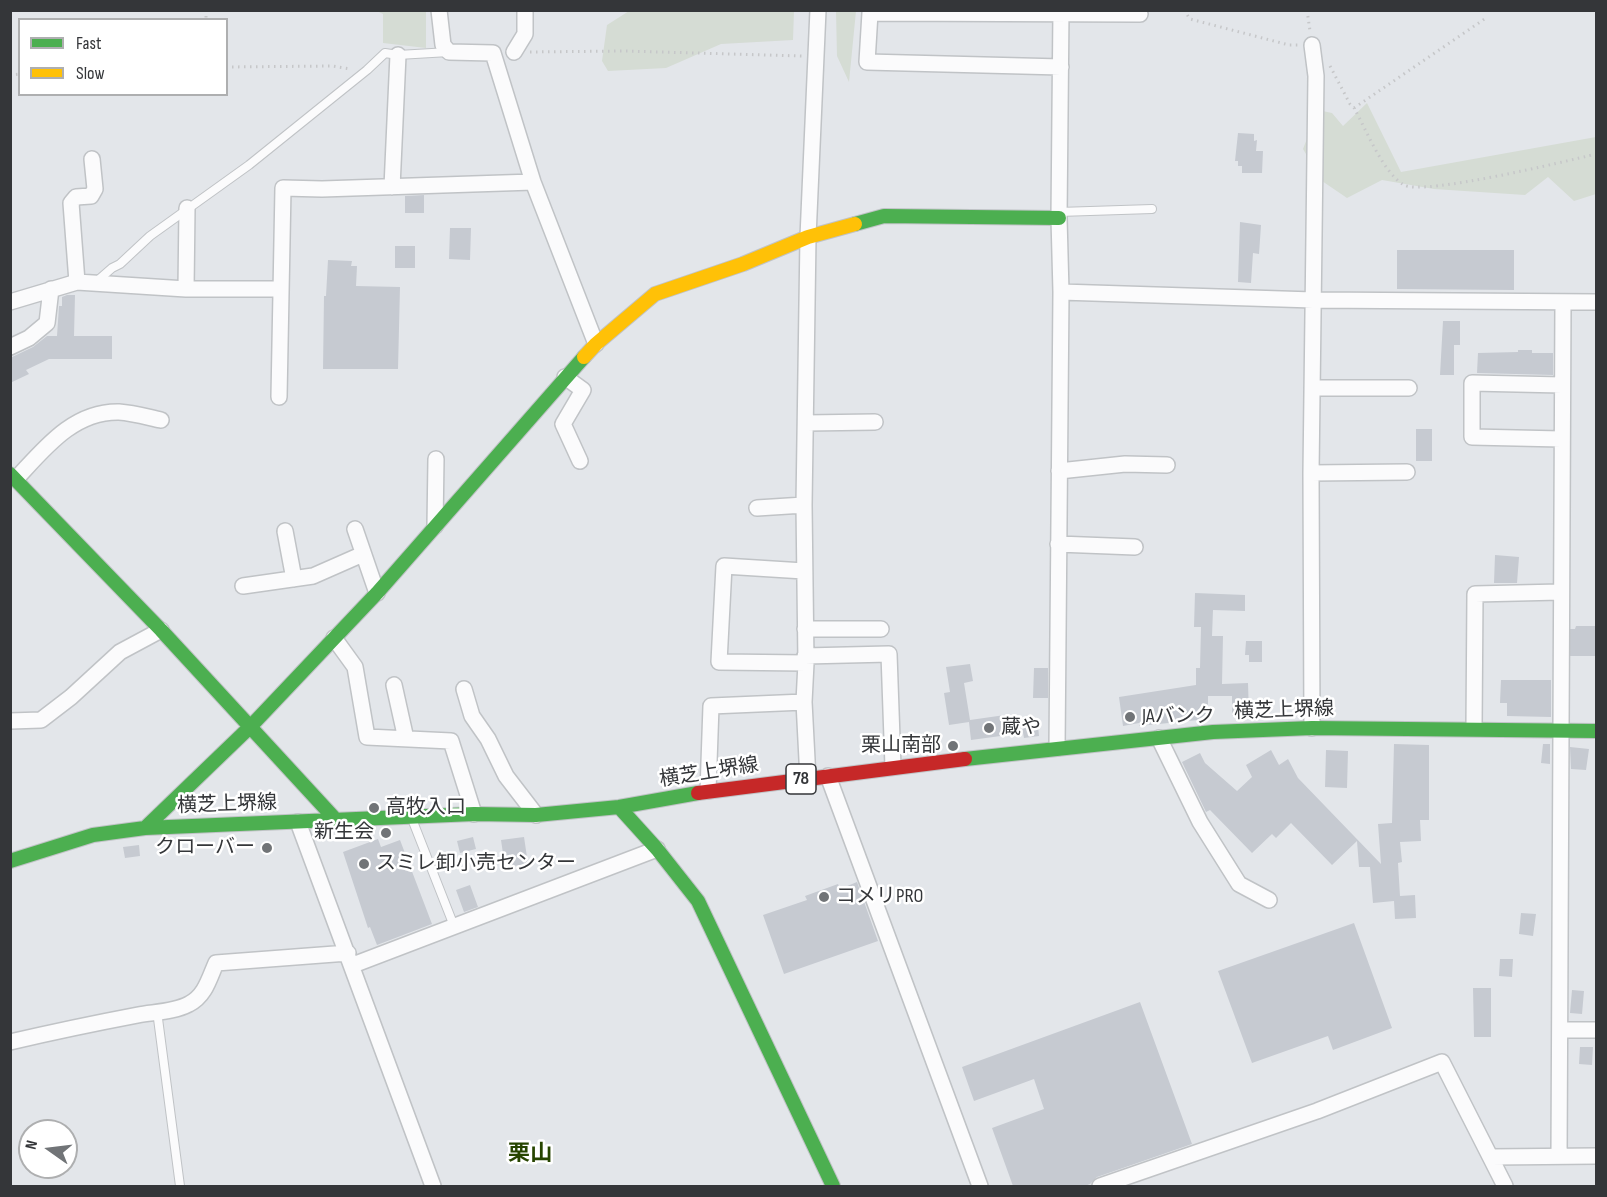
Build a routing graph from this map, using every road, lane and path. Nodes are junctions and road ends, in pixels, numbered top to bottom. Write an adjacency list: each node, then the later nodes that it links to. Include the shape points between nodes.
1 (439, 10): 10 (street, via 443,45)
2 (525, 10): 11 (street, via 525,34)
3 (818, 10): 13 (street)
4 (1184, 10): 9 (path, via 1190,20 1289,45)
5 (1307, 10): 9 (path)
6 (1061, 12): 7 (street); 16 (street); 16 (street, via 870,14 867,62)
7 (1140, 14)
8 (1486, 18): 18 (path)
9 (1312, 45): 33 (street, via 1316,76)
10 (449, 52): 12 (lane); 21 (street, via 493,52)
11 (514, 52): 13 (path)
12 (398, 55): 17 (lane, via 385,53); 22 (street)
13 (816, 57): 26 (street)
14 (1329, 64): 18 (path)
15 (228, 67): 17 (path, via 332,66)
16 (1061, 67): 25 (street)
17 (367, 70): 23 (lane, via 249,165)
18 (1354, 108): 19 (path, via 1395,178 1414,188)
19 (1596, 154)
20 (92, 159): 27 (street, via 95,189 91,196 76,197 71,202)
21 (532, 182): 22 (street); 37 (street)
22 (392, 187): 31 (street, via 283,188)
23 (188, 208): 28 (lane); 29 (street)
24 (1152, 209): 25 (lane)
25 (1059, 215): 26 (street, via 884,216); 32 (street)
26 (808, 237): 37 (street, via 655,294); 46 (street)
27 (77, 282): 28 (street); 30 (street)
28 (94, 283): 29 (street)
29 (186, 288): 31 (street)
30 (51, 289): 34 (street); 38 (street, via 47,323)
31 (280, 289): 43 (street)
32 (1061, 292): 33 (street); 51 (street)
33 (1313, 300): 35 (street); 41 (street)
34 (10, 302)
35 (1563, 302): 36 (street); 40 (street)
36 (1596, 302)
37 (596, 344): 39 (street)
38 (10, 347)
39 (565, 377): 49 (street, via 583,390 563,424); 57 (street)
40 (1562, 385): 47 (street); 47 (street, via 1472,383 1472,437)
41 (1312, 388): 42 (street); 53 (street)
42 (1409, 388)
43 (279, 397)
44 (161, 420): 54 (street, via 117,412 90,416 70,426)
45 (874, 422): 46 (street)
46 (806, 423): 55 (street)
47 (1561, 439): 66 (street)
48 (436, 459): 57 (street)
49 (580, 461)
50 (1167, 465): 51 (street, via 1125,464)
51 (1059, 471): 60 (street)
52 (1407, 472): 53 (street)
53 (1311, 473): 78 (street)
54 (13, 477): 70 (street)
55 (804, 505): 56 (street); 63 (street)
56 (757, 508)
57 (435, 526): 67 (street)
58 (355, 529): 62 (street)
59 (285, 531): 64 (street)
60 (1058, 544): 61 (street); 84 (street)
61 (1135, 547)
62 (363, 554): 64 (street, via 313,576); 67 (street)
63 (804, 571): 68 (street); 72 (street, via 724,566 719,662)
64 (294, 579): 65 (street)
65 (243, 586)
66 (1560, 592): 79 (street, via 1475,594); 80 (street)
67 (377, 593): 71 (street)
68 (805, 629): 69 (street); 72 (street)
69 (880, 629)
70 (161, 630): 76 (street, via 120,652 41,720); 77 (street)
71 (334, 638): 77 (street); 83 (street, via 354,668 367,737)
72 (806, 659): 75 (street); 85 (street, via 889,654)
73 (394, 685): 83 (street)
74 (464, 689): 91 (street, via 472,716 506,776)
75 (804, 702): 87 (street); 88 (street, via 711,706)
76 (10, 721)
77 (251, 726): 93 (street); 95 (street)
78 (1312, 728): 79 (street, 横芝上堺線 / 78); 82 (street, 横芝上堺線 / 78)
79 (1474, 728): 80 (street, 横芝上堺線 / 78)
80 (1561, 730): 81 (street, 横芝上堺線 / 78); 102 (street)
81 (1596, 731)
82 (1159, 738): 84 (street, 横芝上堺線 / 78); 98 (street, via 1200,822 1239,884)
83 (406, 739): 90 (street, via 451,741)
84 (1057, 748): 85 (street, 横芝上堺線 / 78)
85 (892, 767): 86 (street, 横芝上堺線 / 78)
86 (828, 776): 87 (street, 横芝上堺線 / 78); 111 (street)
87 (808, 779): 88 (street, 横芝上堺線 / 78)
88 (708, 791): 89 (street, 横芝上堺線 / 78)
89 (619, 807): 91 (street, 横芝上堺線 / 78); 96 (street)
90 (474, 814): 91 (street, 横芝上堺線 / 78); 92 (street, 横芝上堺線 / 78)
91 (536, 814)
92 (411, 817): 93 (street, 横芝上堺線 / 78); 99 (lane)
93 (336, 820): 94 (street, 横芝上堺線 / 78)
94 (298, 822): 95 (street, 横芝上堺線 / 78); 100 (street)
95 (145, 828): 97 (street, 横芝上堺線 / 78, via 93,835)
96 (657, 849): 99 (street); 110 (street, via 698,901)
97 (10, 861)
98 (1269, 900)
99 (454, 926): 100 (street)
100 (350, 959): 101 (street, via 216,963 203,994 176,1009); 109 (street)
101 (157, 1011): 104 (street); 108 (lane)
102 (1560, 1030): 103 (street); 105 (street)
103 (1596, 1030)
104 (10, 1042)
105 (1559, 1156): 106 (street); 107 (street)
106 (1596, 1156)
107 (1491, 1157): 112 (street, via 1442,1062 1317,1112); 113 (street)
108 (180, 1186)
109 (433, 1186)
110 (833, 1186)
111 (980, 1186)
112 (1100, 1186)
113 (1505, 1186)

